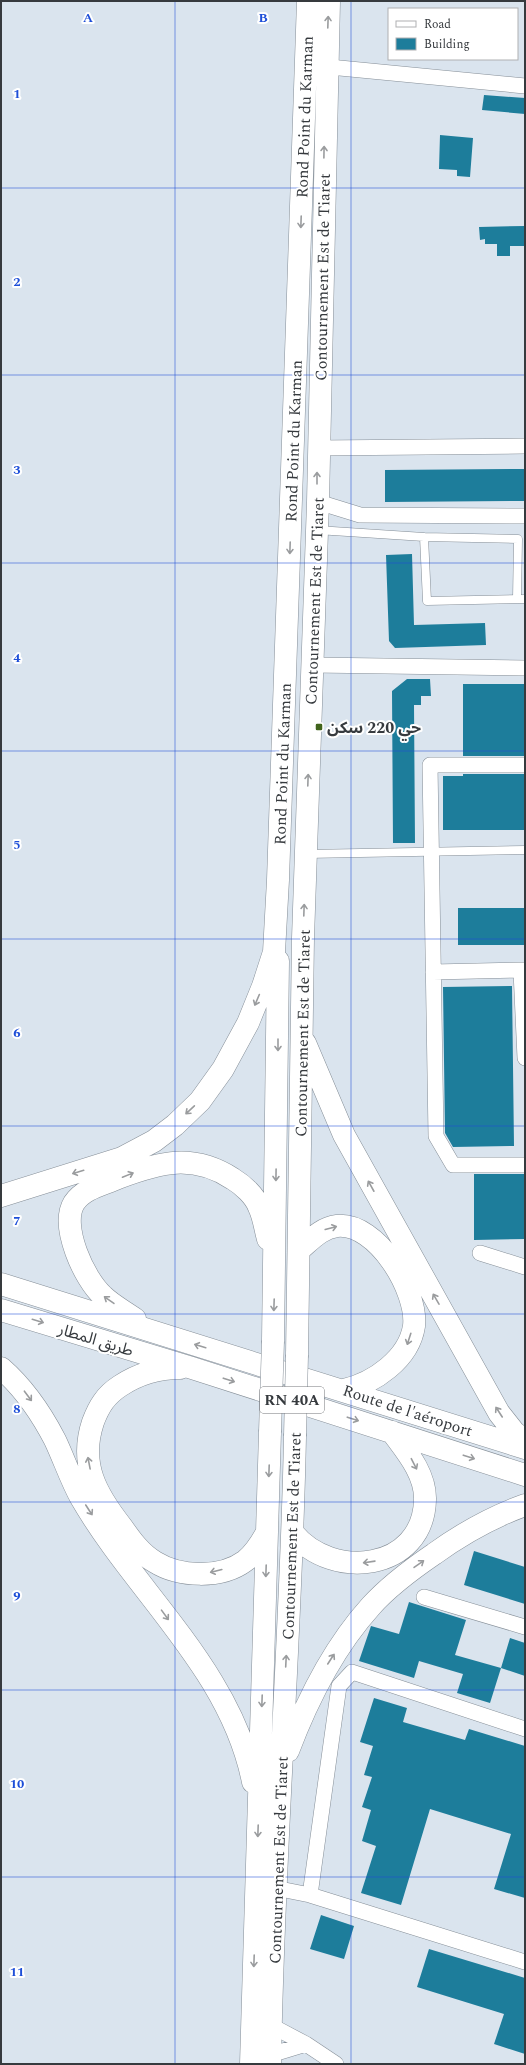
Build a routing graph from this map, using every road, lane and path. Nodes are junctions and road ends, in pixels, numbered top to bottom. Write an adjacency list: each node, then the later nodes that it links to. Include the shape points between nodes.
1 (308, 1): 3 (highway, Rond Point du Karman)
2 (329, 1): 3 (highway, Contournement Est de Tiaret, one-way to 2)
3 (316, 66): 4 (street); 6 (highway, Contournement Est de Tiaret, one-way to 3); 18 (highway, Rond Point du Karman, one-way to 18)
4 (525, 86)
5 (525, 446): 6 (street)
6 (318, 448): 7 (highway, Contournement Est de Tiaret, one-way to 6)
7 (318, 502): 8 (street, via 360,515); 9 (highway, Contournement Est de Tiaret)
8 (525, 516)
9 (316, 530): 10 (lane); 12 (highway, Contournement Est de Tiaret)
10 (424, 537): 11 (lane, via 518,539); 11 (lane, via 427,601)
11 (521, 599)
12 (313, 665): 13 (street); 17 (highway, Contournement Est de Tiaret, one-way to 12)
13 (525, 668)
14 (525, 765): 16 (street, via 430,765)
15 (525, 850): 16 (lane)
16 (431, 851): 17 (lane); 20 (street)
17 (306, 854): 21 (highway, Contournement Est de Tiaret, one-way to 17)
18 (278, 880): 24 (highway, one-way to 24, via 274,952 263,986 248,1023 223,1069 200,1101 154,1141 122,1158); 28 (highway, Contournement Est de Tiaret, one-way to 28)
19 (523, 970): 20 (street); 22 (street)
20 (433, 972): 23 (street, via 436,1136 453,1165)
21 (301, 1033): 25 (highway, Contournement Est de Tiaret); 37 (highway, one-way to 21, via 499,1413 372,1188 344,1135)
22 (525, 1058)
23 (525, 1165)
24 (1, 1196)
25 (299, 1250): 34 (highway, one-way to 34, via 323,1230 338,1226 354,1228 376,1241 386,1252 400,1275 412,1305 414,1325 407,1347 392,1364 370,1382); 43 (highway, Contournement Est de Tiaret, bridge)
26 (480, 1253): 27 (street)
27 (525, 1268)
28 (275, 1272): 31 (highway, one-way to 28, via 102,1296 85,1273 68,1221 74,1203 87,1190 141,1169 171,1163 193,1162 220,1170 244,1186 259,1206); 42 (highway, Contournement Est de Tiaret, one-way to 42, bridge)
29 (1, 1284): 31 (highway, طريق المطار / RN 40A)
30 (1, 1310): 33 (highway, طريق المطار / RN 40A, one-way to 33)
31 (152, 1331): 34 (highway, Route de l'aéroport / RN 40A, one-way to 31)
32 (1, 1368): 48 (highway, one-way to 48, via 25,1392 42,1416 81,1498 196,1657 226,1706 242,1743)
33 (192, 1368): 36 (highway, Route de l'aéroport / RN 40A, one-way to 36); 42 (highway, one-way to 33, via 255,1552 244,1562 205,1574 178,1572 154,1562 135,1545 106,1506 94,1482 87,1461 88,1438 97,1412 108,1395 128,1381 151,1371)
34 (344, 1390): 35 (highway, Route de l'aéroport / RN 40A)
35 (447, 1423): 38 (highway); 39 (highway, Route de l'aéroport / RN 40A)
36 (392, 1432): 38 (highway, Route de l'aéroport / RN 40A); 43 (highway, one-way to 43, via 413,1461 426,1499 421,1522 410,1541 398,1552 379,1561 357,1564 336,1560 308,1549)
37 (525, 1441)
38 (440, 1448): 40 (highway, Route de l'aéroport / RN 40A, one-way to 40)
39 (525, 1448)
40 (525, 1475)
41 (525, 1504): 47 (highway, one-way to 41, via 309,1700 327,1666 348,1634 372,1605 410,1571 460,1536 488,1519)
42 (267, 1532): 48 (highway, Contournement Est de Tiaret, one-way to 48)
43 (293, 1533): 47 (highway, Contournement Est de Tiaret, one-way to 43)
44 (424, 1597): 45 (street)
45 (525, 1627)
46 (525, 1729): 50 (street, via 352,1672 339,1686)
47 (281, 1771): 49 (highway, Contournement Est de Tiaret)
48 (259, 1810): 55 (highway, Contournement Est de Tiaret, one-way to 55)
49 (275, 1888): 50 (street); 52 (highway, Contournement Est de Tiaret)
50 (310, 1895): 51 (street)
51 (525, 1962)
52 (272, 2026): 53 (street); 54 (highway, Contournement Est de Tiaret)
53 (306, 2044): 54 (street); 56 (street)
54 (270, 2060)
55 (251, 2064)
56 (336, 2064)

